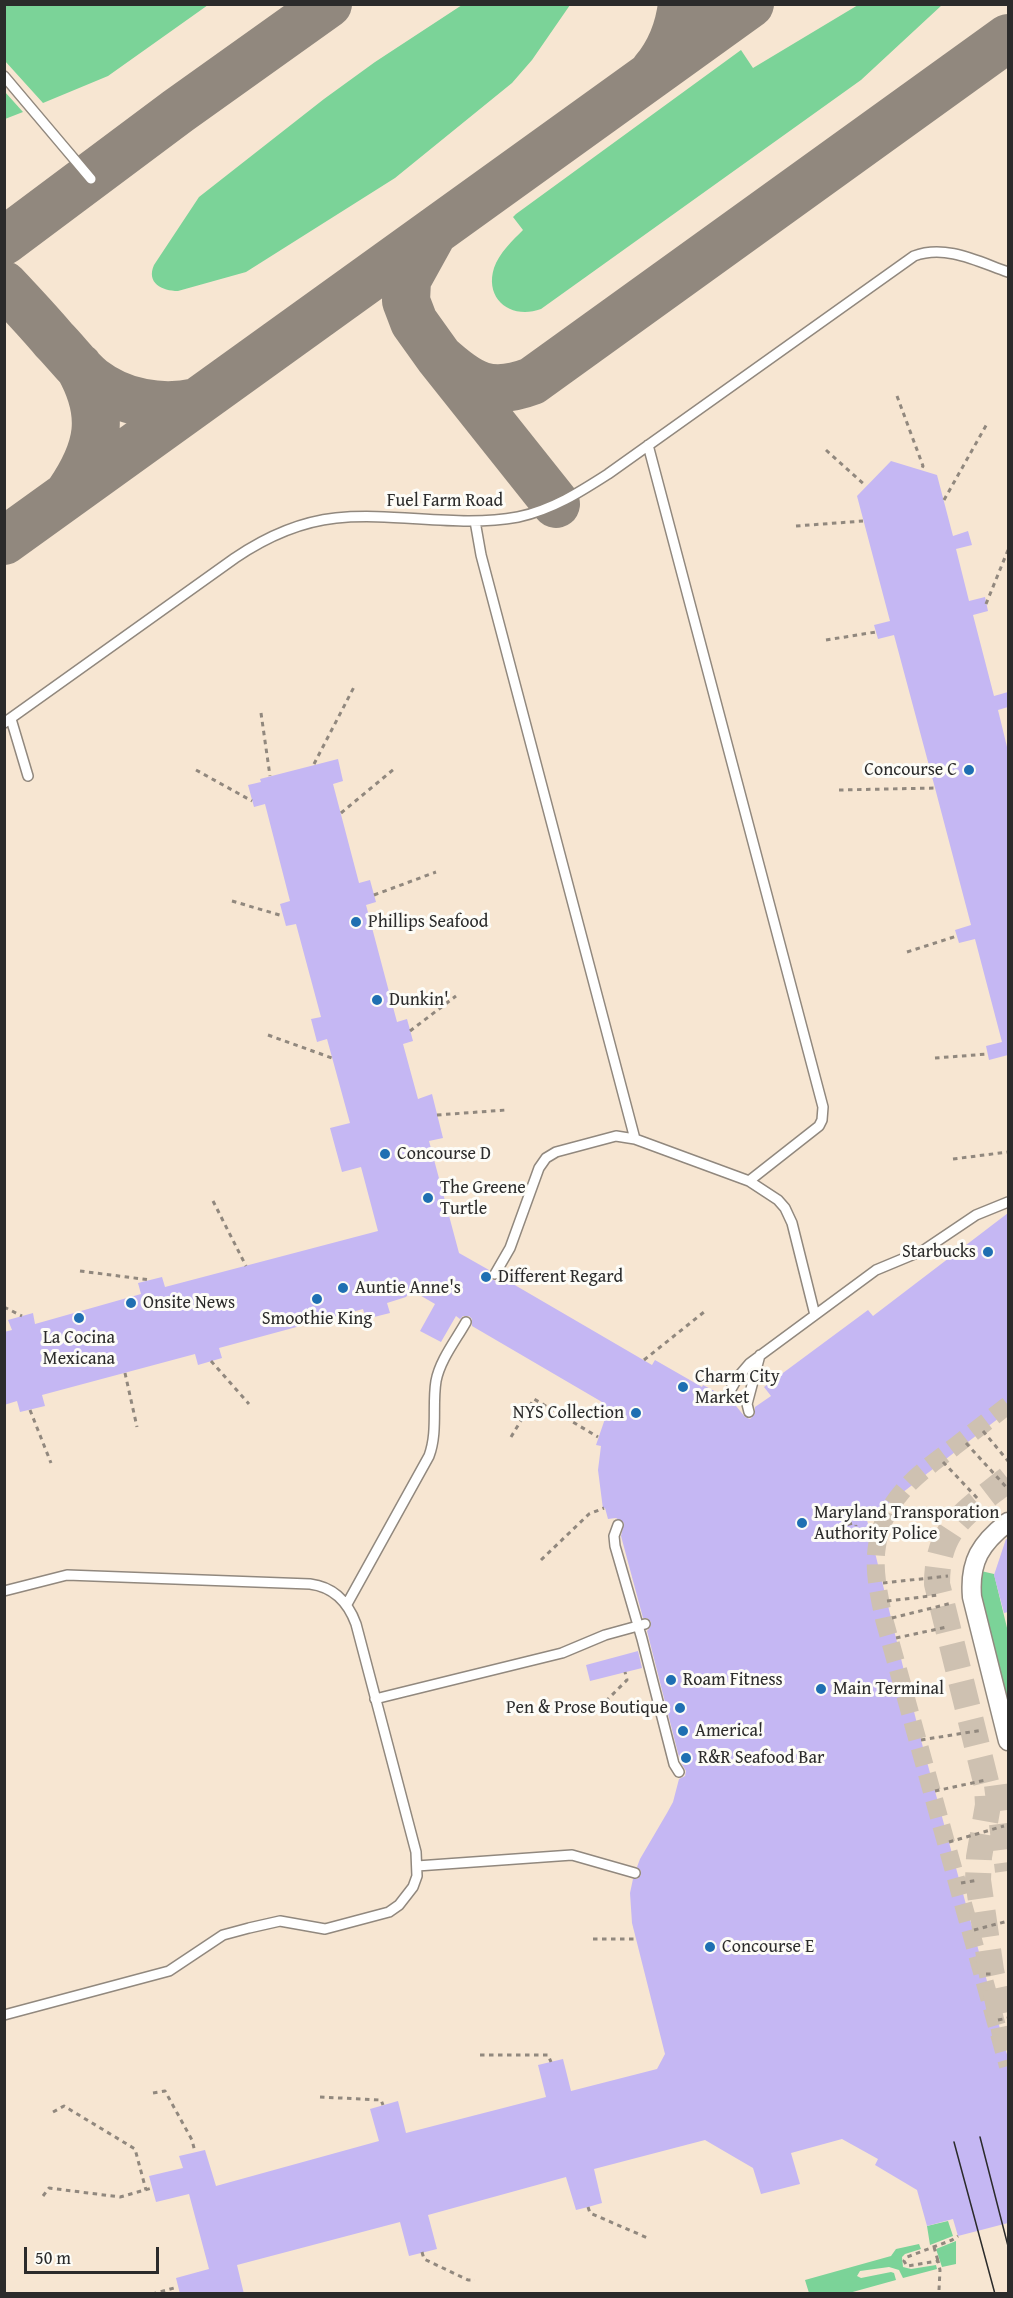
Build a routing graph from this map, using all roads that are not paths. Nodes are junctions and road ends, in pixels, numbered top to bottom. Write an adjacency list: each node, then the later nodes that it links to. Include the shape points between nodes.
1 (4, 76): 2 (lane)
2 (91, 179)
3 (1008, 272): 4 (lane, Fuel Farm Road, via 949,253 931,251 914,256)
4 (648, 445): 5 (lane, Fuel Farm Road, via 563,502 521,516); 9 (lane, via 823,1107 819,1126)
5 (475, 521): 6 (lane, Fuel Farm Road, via 338,518 275,534 226,564); 8 (lane)
6 (8, 721): 7 (lane)
7 (28, 776)
8 (634, 1139): 9 (lane); 11 (lane, via 616,1136 546,1158 510,1248)
9 (749, 1181): 12 (lane, via 772,1195 788,1214)
10 (1008, 1202): 12 (lane, via 976,1215 924,1250 876,1269)
11 (495, 1274)
12 (815, 1315): 14 (lane)
13 (466, 1322): 22 (lane, via 436,1379 429,1456)
14 (760, 1355): 15 (lane, via 745,1368); 16 (lane, via 747,1404)
15 (726, 1398)
16 (749, 1412)
17 (1008, 1511): 20 (street, via 985,1531)
18 (1008, 1522): 20 (street)
19 (618, 1525): 23 (lane, via 613,1539)
20 (980, 1550): 25 (street, via 972,1574 972,1597)
21 (4, 1591): 22 (lane, via 67,1575 310,1584 329,1590)
22 (346, 1604): 24 (lane, via 356,1624)
23 (641, 1624): 24 (lane, via 562,1653); 26 (lane)
24 (375, 1699): 27 (lane)
25 (1008, 1741)
26 (679, 1772)
27 (417, 1866): 28 (lane, via 572,1855); 29 (lane, via 408,1896 389,1912 325,1929 280,1921 249,1928 223,1935 169,1971)
28 (635, 1873)
29 (4, 2015)

